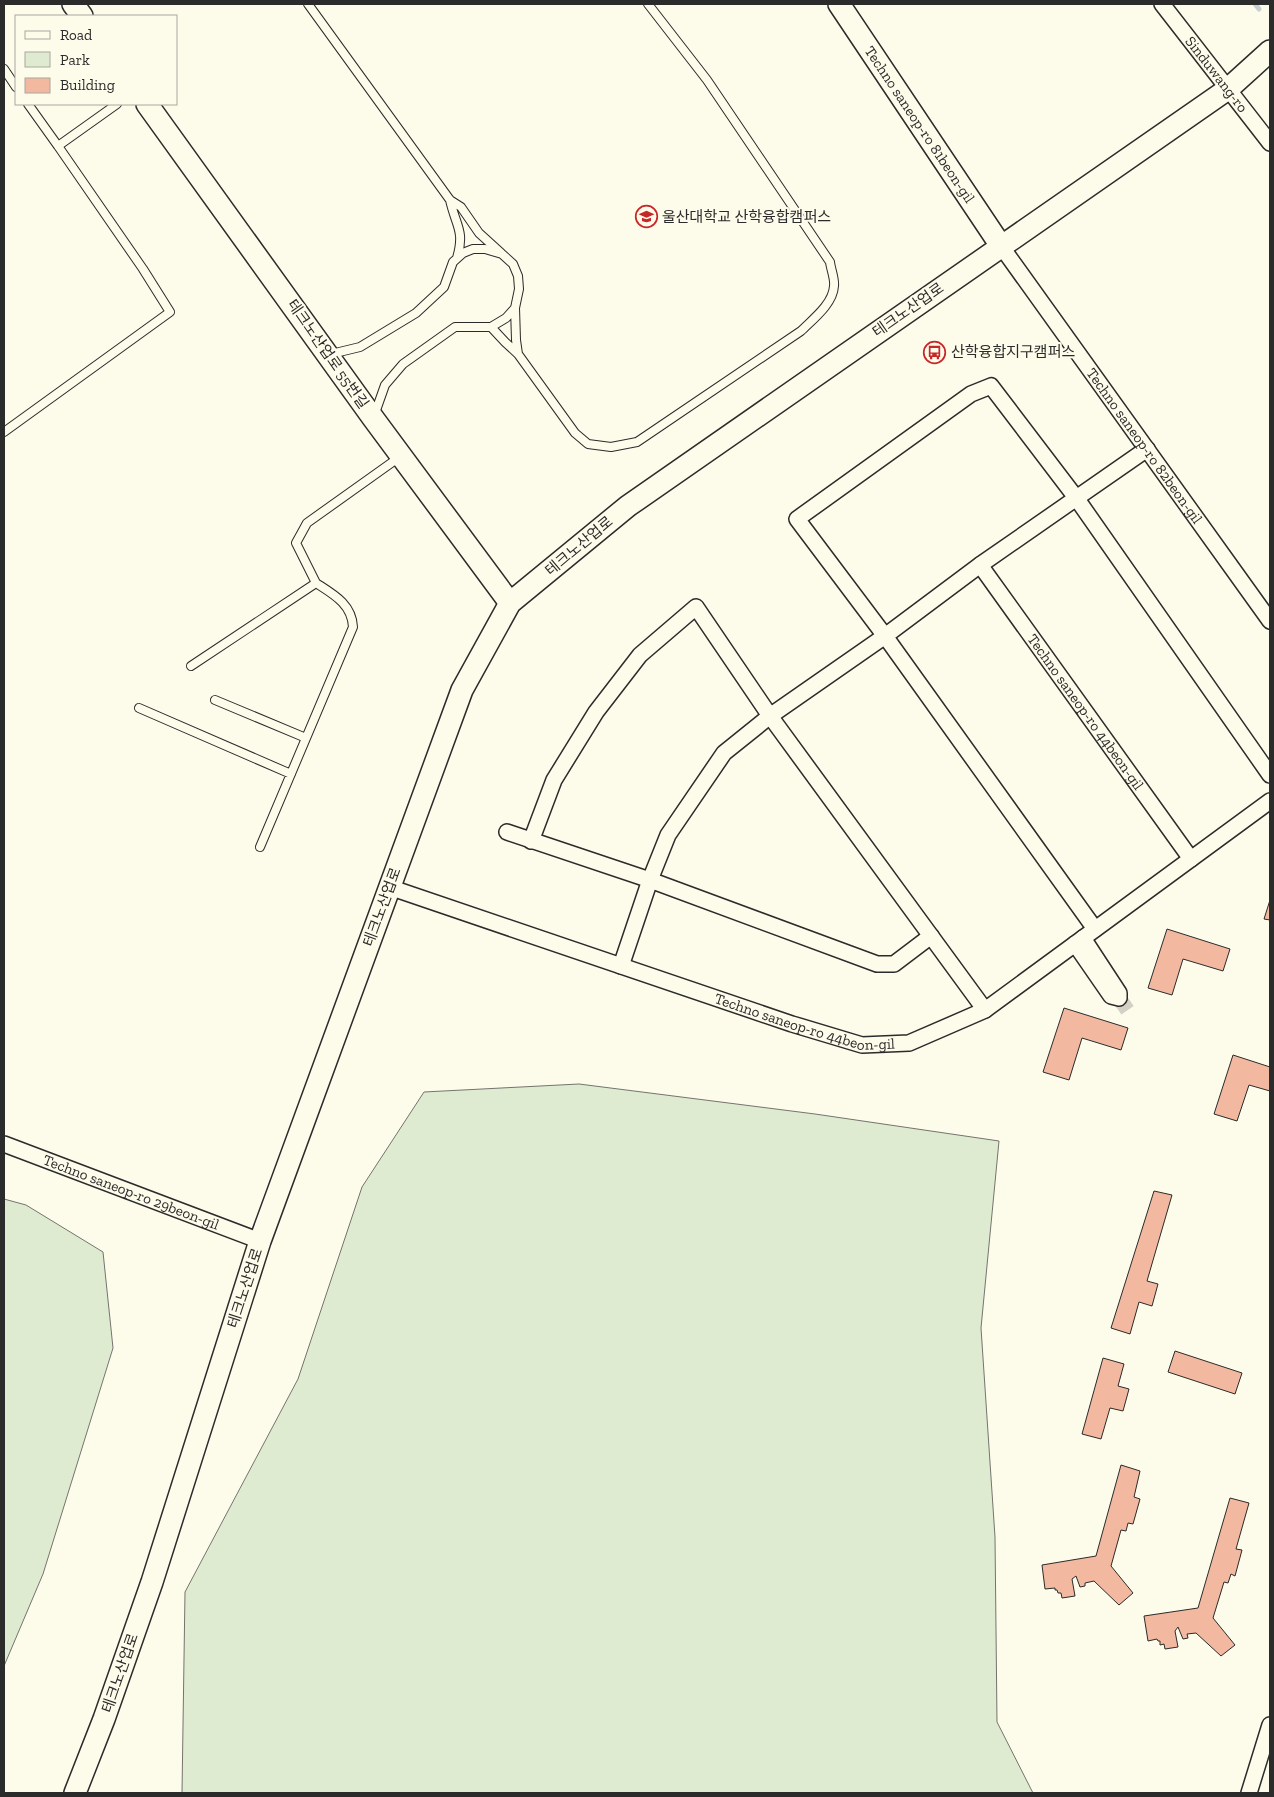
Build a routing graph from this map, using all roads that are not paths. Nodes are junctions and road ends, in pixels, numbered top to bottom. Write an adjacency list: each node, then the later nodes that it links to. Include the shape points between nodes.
1 (73, 4): 6 (main road)
2 (308, 4): 16 (lane)
3 (648, 4): 23 (lane, via 707,80 830,262 834,287 830,298 801,331 744,370 637,442 611,447 588,444 575,433)
4 (839, 4): 17 (main road, Techno saneop-ro 81beon-gil)
5 (1162, 4): 10 (street, Sinduwang-ro)
6 (81, 15)
7 (1270, 51): 10 (main road, 테크노산업로)
8 (4, 69): 9 (lane)
9 (15, 86)
10 (1228, 89): 14 (street, Sinduwang-ro); 17 (main road, 테크노산업로)
11 (29, 105): 15 (lane)
12 (116, 105): 15 (lane)
13 (148, 105): 22 (main road, 테크노산업로 55번길)
14 (1270, 143)
15 (58, 146): 25 (lane, via 170,312)
16 (450, 200): 18 (lane, via 461,207 479,233); 19 (lane, via 460,229)
17 (1001, 246): 26 (street, Techno saneop-ro 82beon-gil); 31 (main road, 테크노산업로, via 628,506)
18 (502, 254): 19 (lane, via 472,250); 20 (lane, via 513,264 518,276)
19 (457, 258): 22 (lane, via 444,287 416,313 360,347)
20 (515, 308): 21 (lane); 23 (lane)
21 (491, 327): 23 (lane); 24 (lane, via 455,327 403,364 384,385)
22 (329, 354): 24 (main road, 테크노산업로 55번길)
23 (518, 354)
24 (374, 418): 27 (main road, 테크노산업로 55번길)
25 (4, 432)
26 (1147, 449): 28 (street); 32 (street, Techno saneop-ro 82beon-gil)
27 (402, 455): 30 (lane, via 307,523 296,543); 31 (main road, 테크노산업로 55번길)
28 (1077, 499): 29 (street); 33 (street, via 991,386 971,394 798,519); 40 (street)
29 (980, 565): 33 (street); 45 (street, Techno saneop-ro 44beon-gil)
30 (316, 583): 34 (lane); 38 (lane, via 341,599 353,618 353,627)
31 (510, 603): 47 (main road, 테크노산업로, via 462,690)
32 (1270, 621)
33 (885, 636): 37 (street); 49 (street)
34 (190, 666)
35 (215, 700): 38 (lane)
36 (139, 708): 39 (lane)
37 (770, 716): 43 (street, via 696,607 640,655 596,712 554,780); 46 (street, via 724,753 668,835); 48 (street)
38 (306, 738): 39 (lane)
39 (291, 774): 44 (lane)
40 (1270, 775)
41 (1270, 801): 45 (street, Techno saneop-ro 44beon-gil)
42 (507, 832): 43 (street)
43 (531, 841): 46 (street)
44 (260, 847)
45 (1191, 858): 49 (street, Techno saneop-ro 44beon-gil)
46 (650, 880): 48 (street, via 877,964 894,964); 50 (street)
47 (389, 888): 50 (street, Techno saneop-ro 44beon-gil); 53 (main road, 테크노산업로)
48 (931, 936): 51 (street)
49 (1084, 937): 51 (street, Techno saneop-ro 44beon-gil)
50 (621, 966): 51 (street, Techno saneop-ro 44beon-gil, via 862,1045 909,1043)
51 (985, 1010)
52 (4, 1144): 53 (street, Techno saneop-ro 29beon-gil)
53 (260, 1241): 55 (main road, 테크노산업로, via 152,1582)
54 (1270, 1725): 56 (street)
55 (75, 1793)
56 (1249, 1793)

